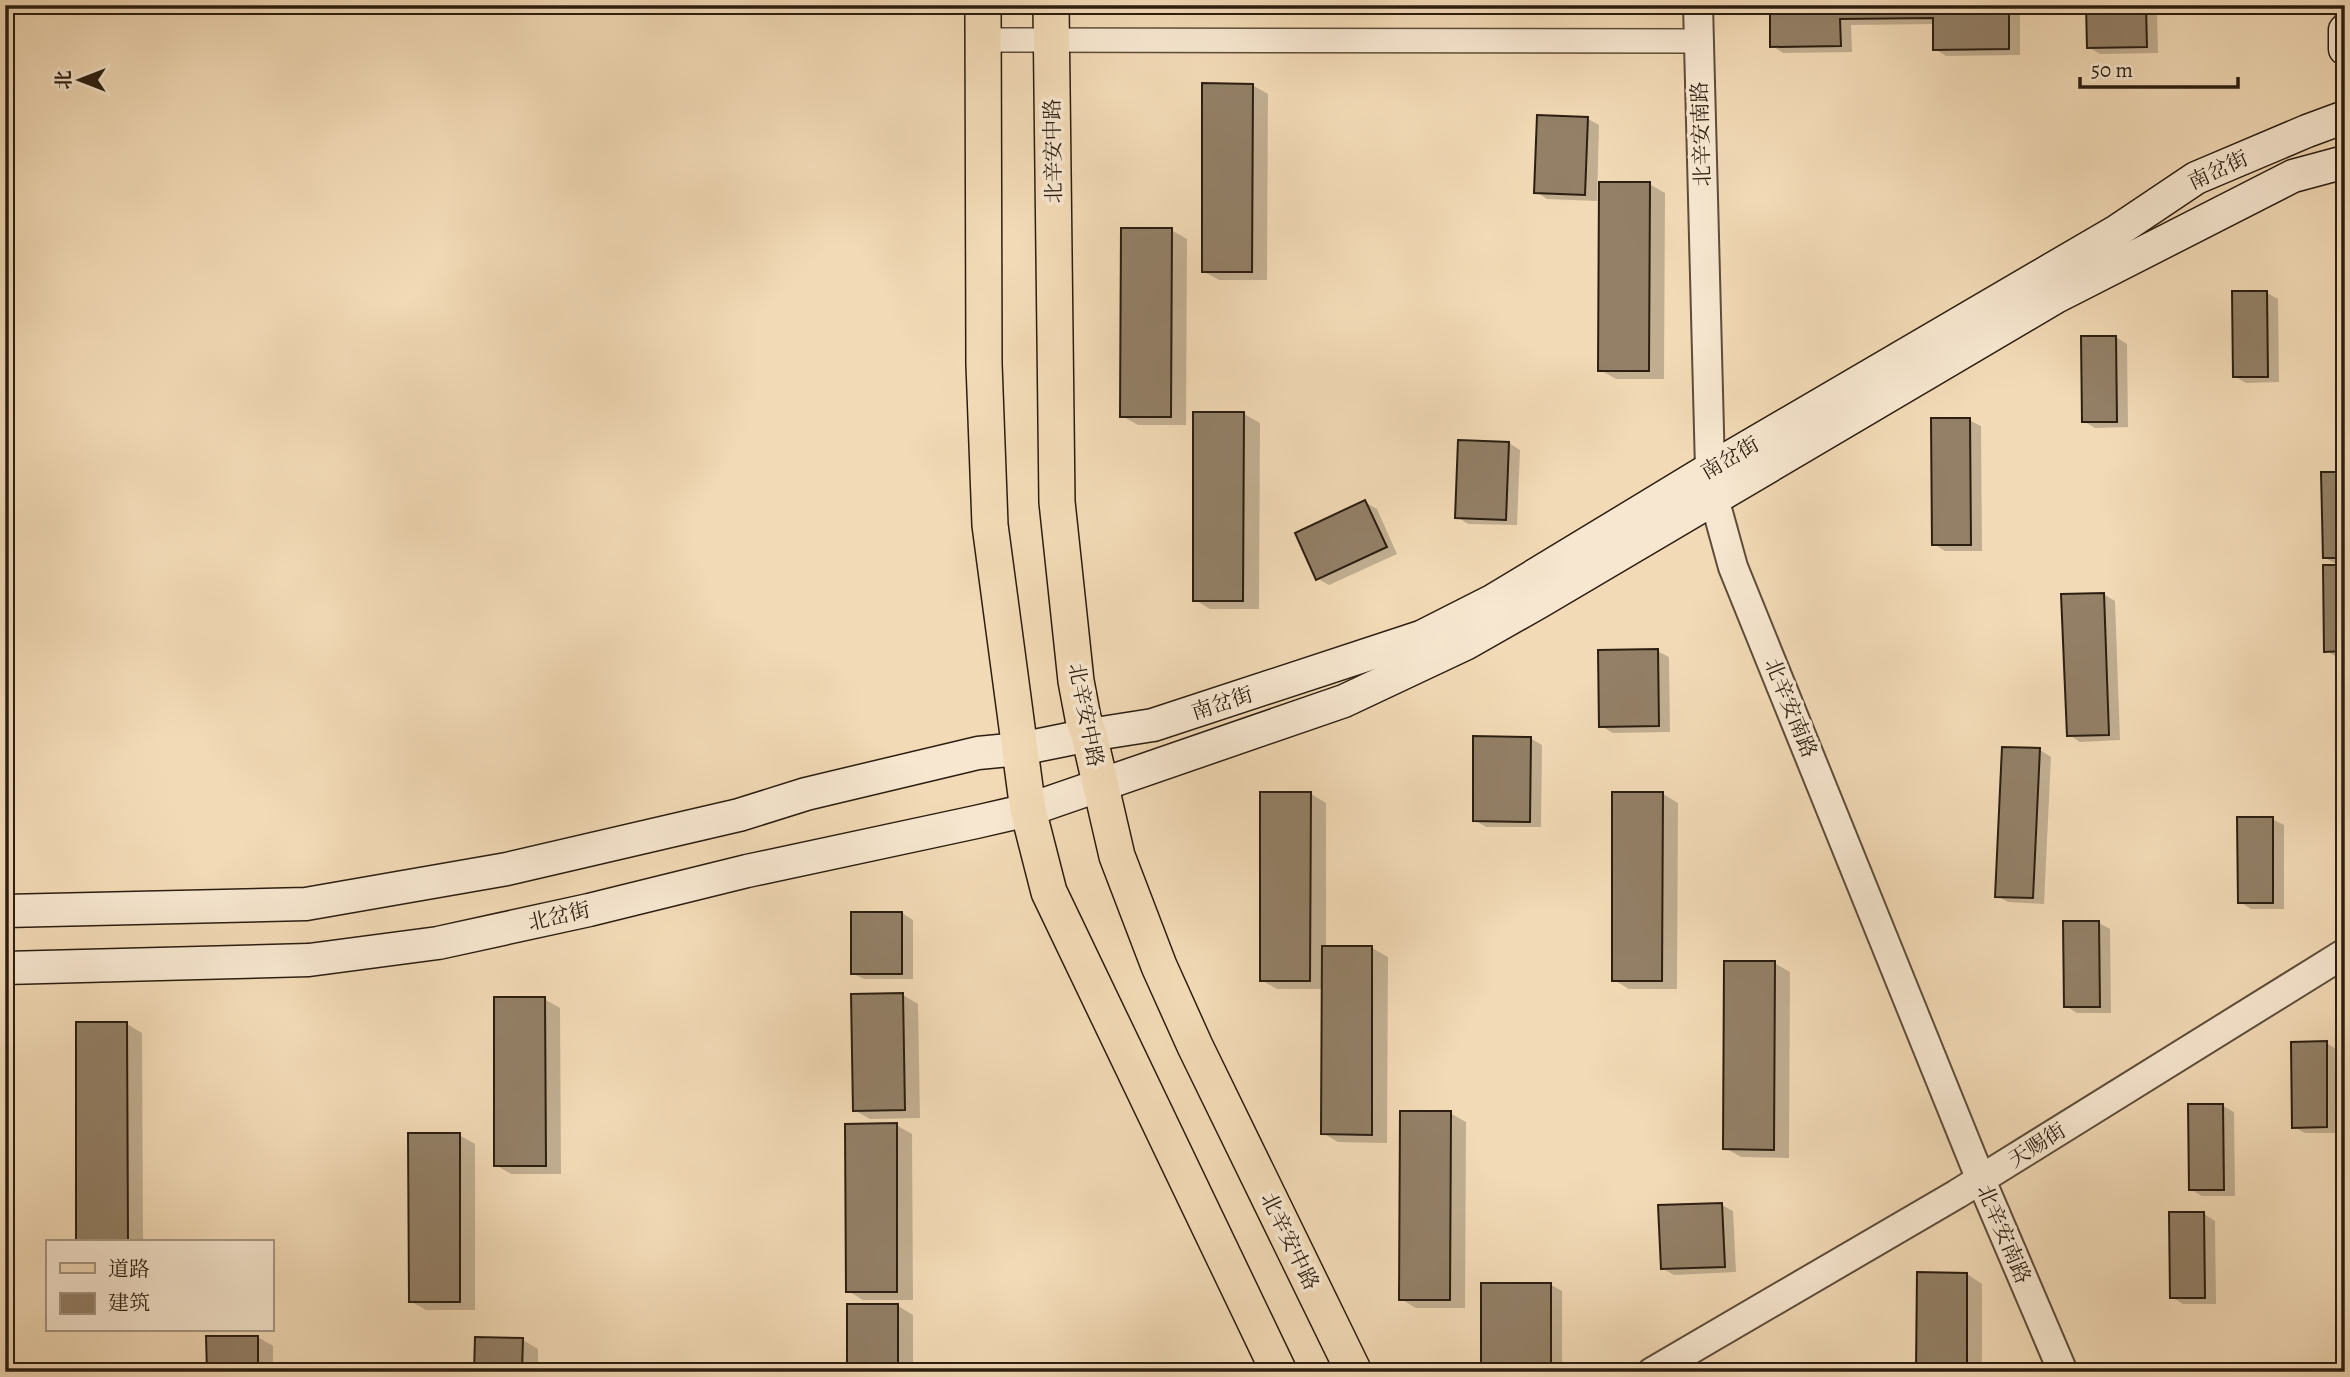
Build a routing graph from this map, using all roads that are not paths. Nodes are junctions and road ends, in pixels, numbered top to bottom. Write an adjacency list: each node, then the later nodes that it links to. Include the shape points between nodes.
1 (983, 5): 5 (main road)
2 (1051, 5): 6 (main road, 北辛安中路)
3 (1698, 5): 7 (street, 北辛安南路)
4 (2345, 30): 8 (main road)
5 (983, 40): 6 (street); 13 (main road, via 984,364 990,525)
6 (1051, 41): 7 (street); 12 (main road, 北辛安中路, via 1057,502 1076,681)
7 (1699, 41): 11 (street, 北辛安南路)
8 (2345, 49)
9 (2345, 117): 11 (main road, 南岔街, via 2196,178)
10 (2345, 162): 11 (main road, 南岔街, via 2293,176 2056,297)
11 (1712, 484): 12 (main road, 南岔街, via 1420,638 1153,726); 14 (main road, 南岔街, via 1465,644 1344,701); 19 (street, 北辛安南路, via 1733,567)
12 (1089, 735): 13 (main road); 14 (main road, 北辛安中路)
13 (1020, 749): 15 (main road); 16 (main road, via 978,752 507,869 306,904)
14 (1100, 785): 15 (main road, 北岔街); 21 (main road, 北辛安中路, via 1117,856 1159,965)
15 (1028, 810): 18 (main road, 北岔街, via 438,943 309,960); 20 (main road, via 1049,892)
16 (5, 911)
17 (2345, 953): 19 (street, 天赐街)
18 (5, 968)
19 (1980, 1180): 22 (street, 天赐街); 23 (street, 北辛安南路)
20 (1279, 1372)
21 (1354, 1372)
22 (1651, 1372)
23 (2063, 1372)

